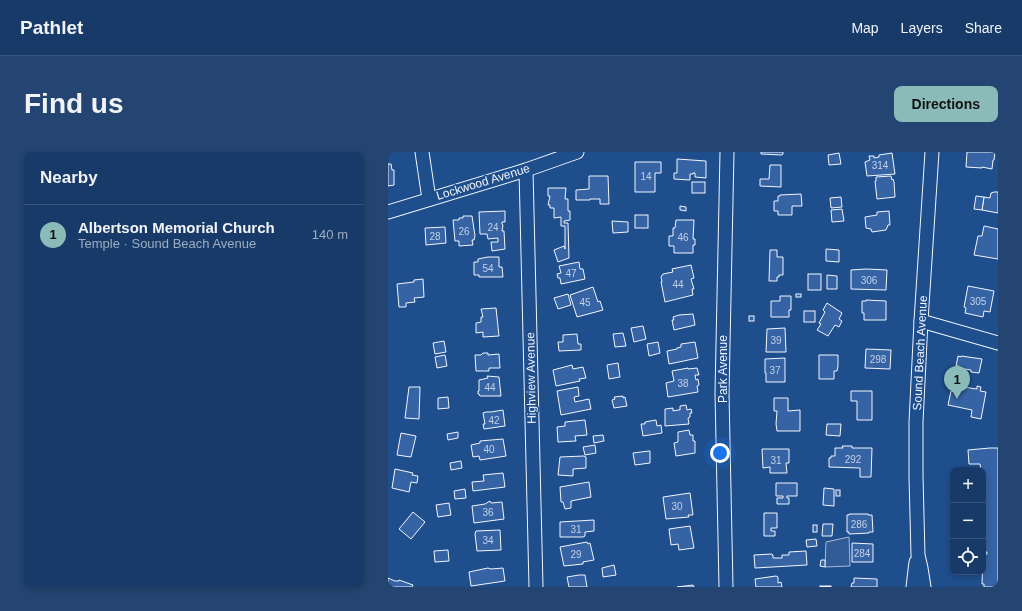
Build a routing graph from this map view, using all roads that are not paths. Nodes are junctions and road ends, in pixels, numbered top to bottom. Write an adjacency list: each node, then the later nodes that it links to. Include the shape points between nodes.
1 (422, 152): 6 (street)
2 (577, 152): 5 (street, Lockwood Avenue)
3 (727, 152): 12 (street, Park Avenue, via 722,394)
4 (932, 152): 8 (street, Sound Beach Avenue)
5 (526, 170): 6 (street, Lockwood Avenue); 11 (street, Highview Avenue)
6 (429, 199): 7 (street, Lockwood Avenue)
7 (388, 212)
8 (921, 321): 9 (street); 10 (street, Sound Beach Avenue, via 916,476)
9 (998, 343)
10 (918, 555): 13 (street, Sound Beach Avenue); 14 (street, Sound Beach Avenue)
11 (536, 587)
12 (726, 587)
13 (913, 587)
14 (924, 587)

